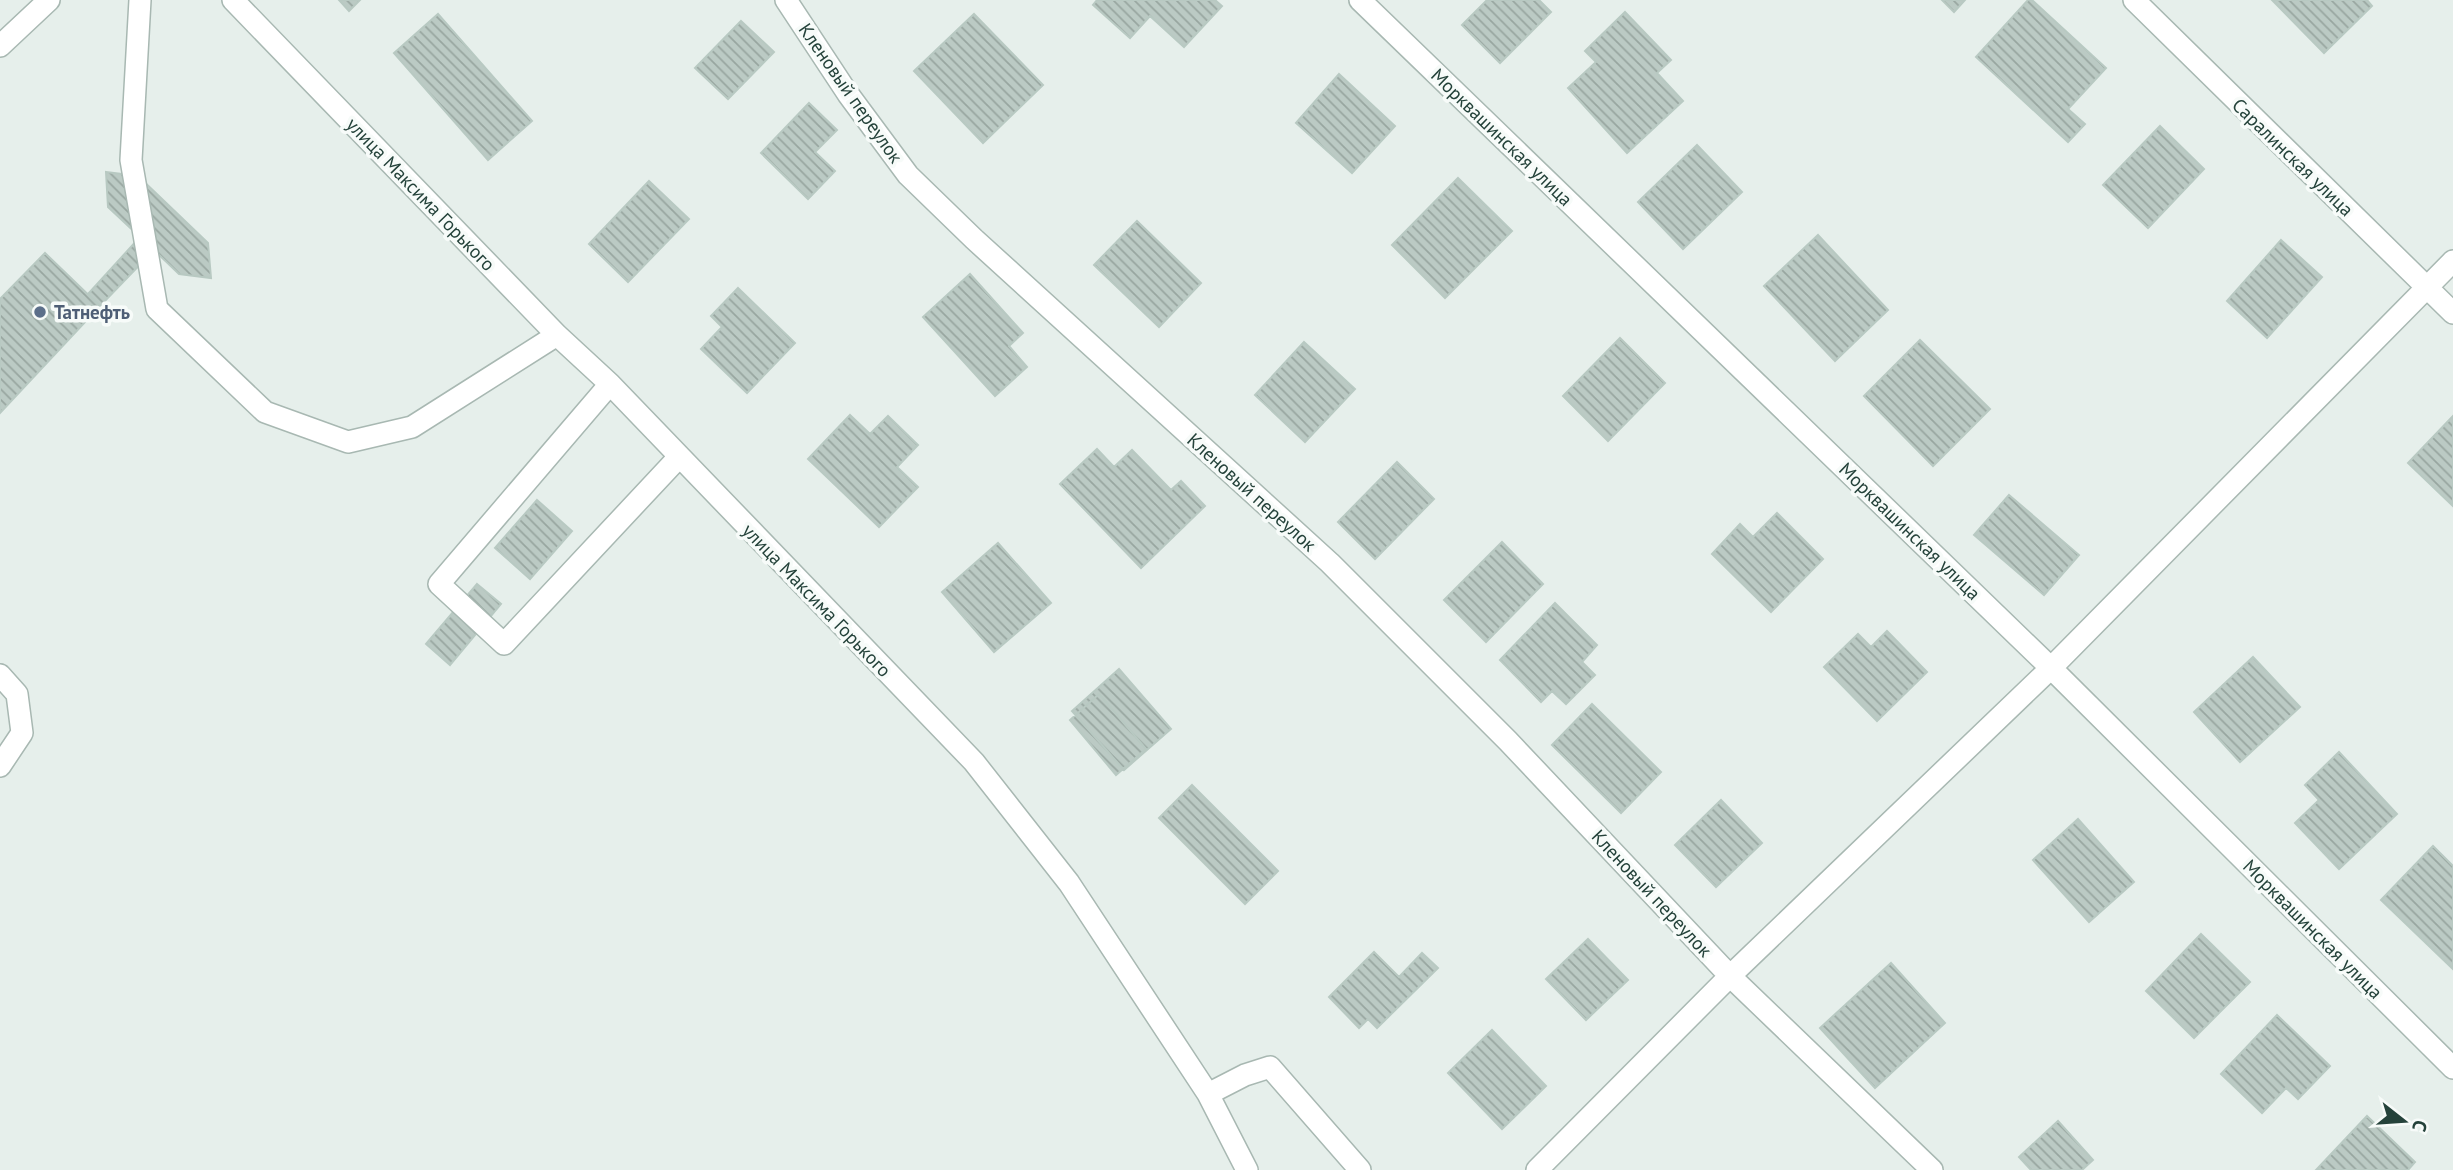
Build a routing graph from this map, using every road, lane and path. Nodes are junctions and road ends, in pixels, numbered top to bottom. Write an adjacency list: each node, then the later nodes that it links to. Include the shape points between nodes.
1 (49, 0): 7 (street)
2 (140, 0): 11 (street, via 131,160 157,309 265,412 348,442 412,427)
3 (233, 0): 11 (street, улица Максима Горького)
4 (786, 0): 17 (street, Кленовый переулок, via 908,175 1330,563 1508,741)
5 (1360, 0): 14 (street, Морквашинская улица)
6 (2134, 0): 9 (street, Саралинская улица)
7 (0, 46)
8 (2453, 261): 9 (street)
9 (2426, 287): 10 (street, Саралинская улица); 14 (street)
10 (2453, 313)
11 (557, 335): 12 (street, улица Максима Горького)
12 (610, 384): 13 (street, улица Максима Горького); 13 (street, via 439,584 504,644)
13 (679, 457): 19 (street, улица Максима Горького, via 974,762 1069,883)
14 (2051, 668): 17 (street); 18 (street, Морквашинская улица)
15 (0, 675): 16 (street, via 17,694 22,733)
16 (0, 766)
17 (1730, 976): 22 (street); 23 (street, Кленовый переулок)
18 (2453, 1068)
19 (1208, 1094): 20 (street, улица Максима Горького); 21 (street, via 1270,1067)
20 (1247, 1170)
21 (1360, 1170)
22 (1537, 1170)
23 (1932, 1170)

